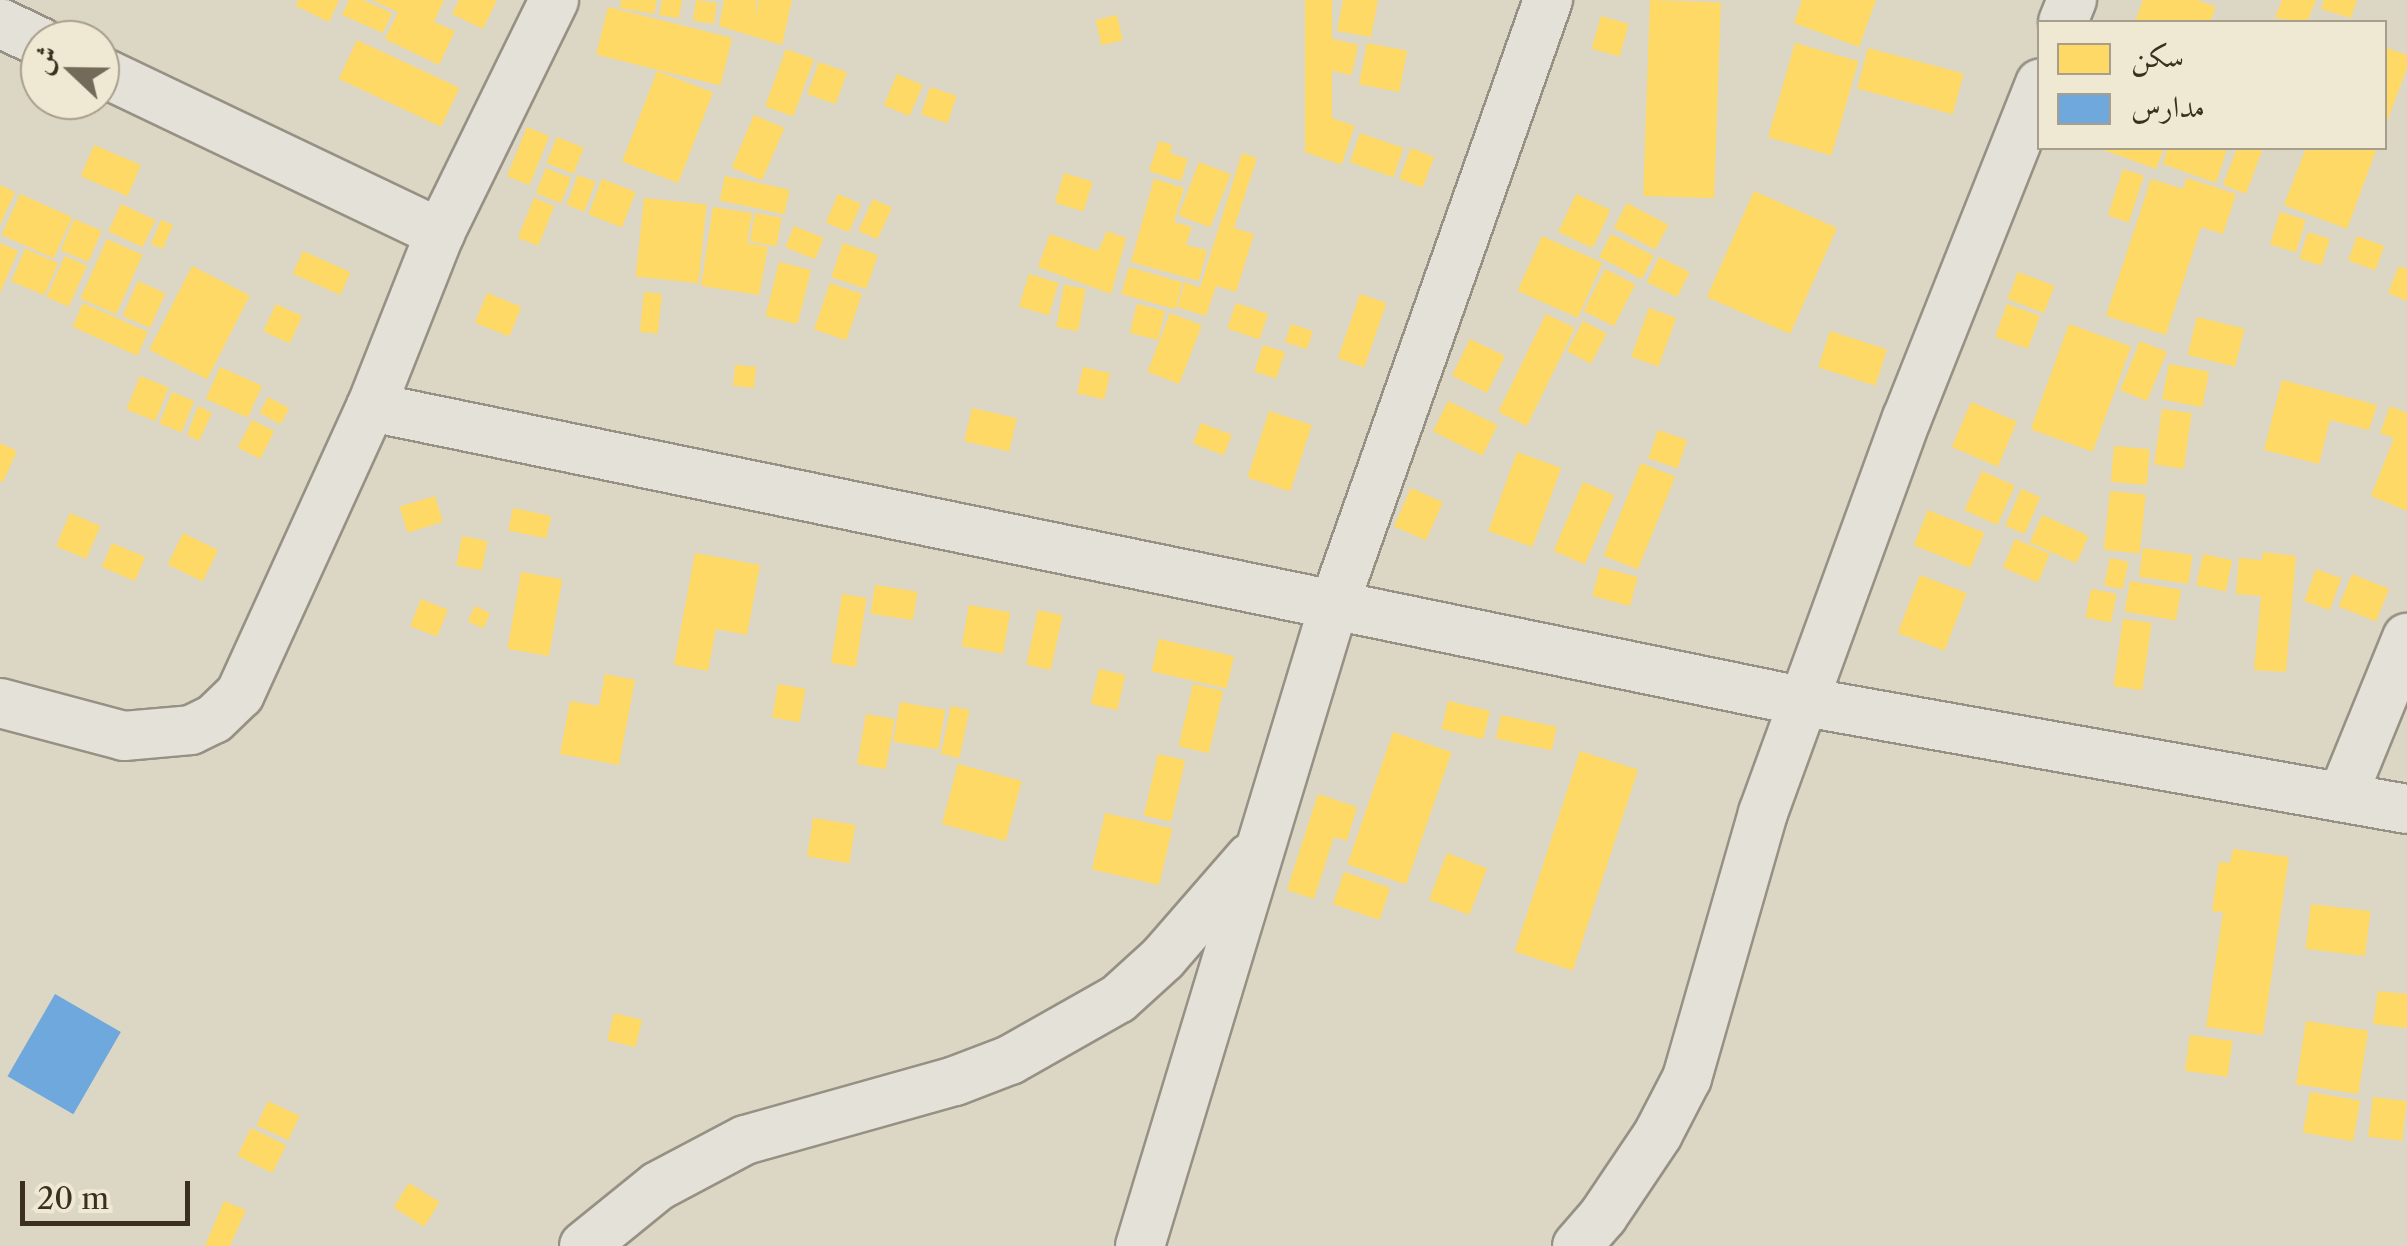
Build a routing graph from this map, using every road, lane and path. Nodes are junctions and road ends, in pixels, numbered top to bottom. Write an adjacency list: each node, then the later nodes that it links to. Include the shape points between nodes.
1 (554, 0): 5 (street)
2 (1548, 0): 7 (street)
3 (120, 81): 5 (street)
4 (2037, 91): 9 (street)
5 (440, 233): 6 (street)
6 (371, 407): 7 (street); 10 (street, via 240,694 214,719 191,730 124,736)
7 (1334, 605): 9 (street); 13 (street)
8 (2407, 638): 11 (street)
9 (1805, 702): 11 (street); 16 (street, via 1763,814 1687,1078 1647,1151)
10 (0, 703)
11 (2342, 797): 12 (street)
12 (2407, 809)
13 (1259, 848): 14 (street, via 1118,999 1010,1060 955,1081 745,1140 658,1186); 15 (street)
14 (584, 1246)
15 (1140, 1246)
16 (1577, 1246)

